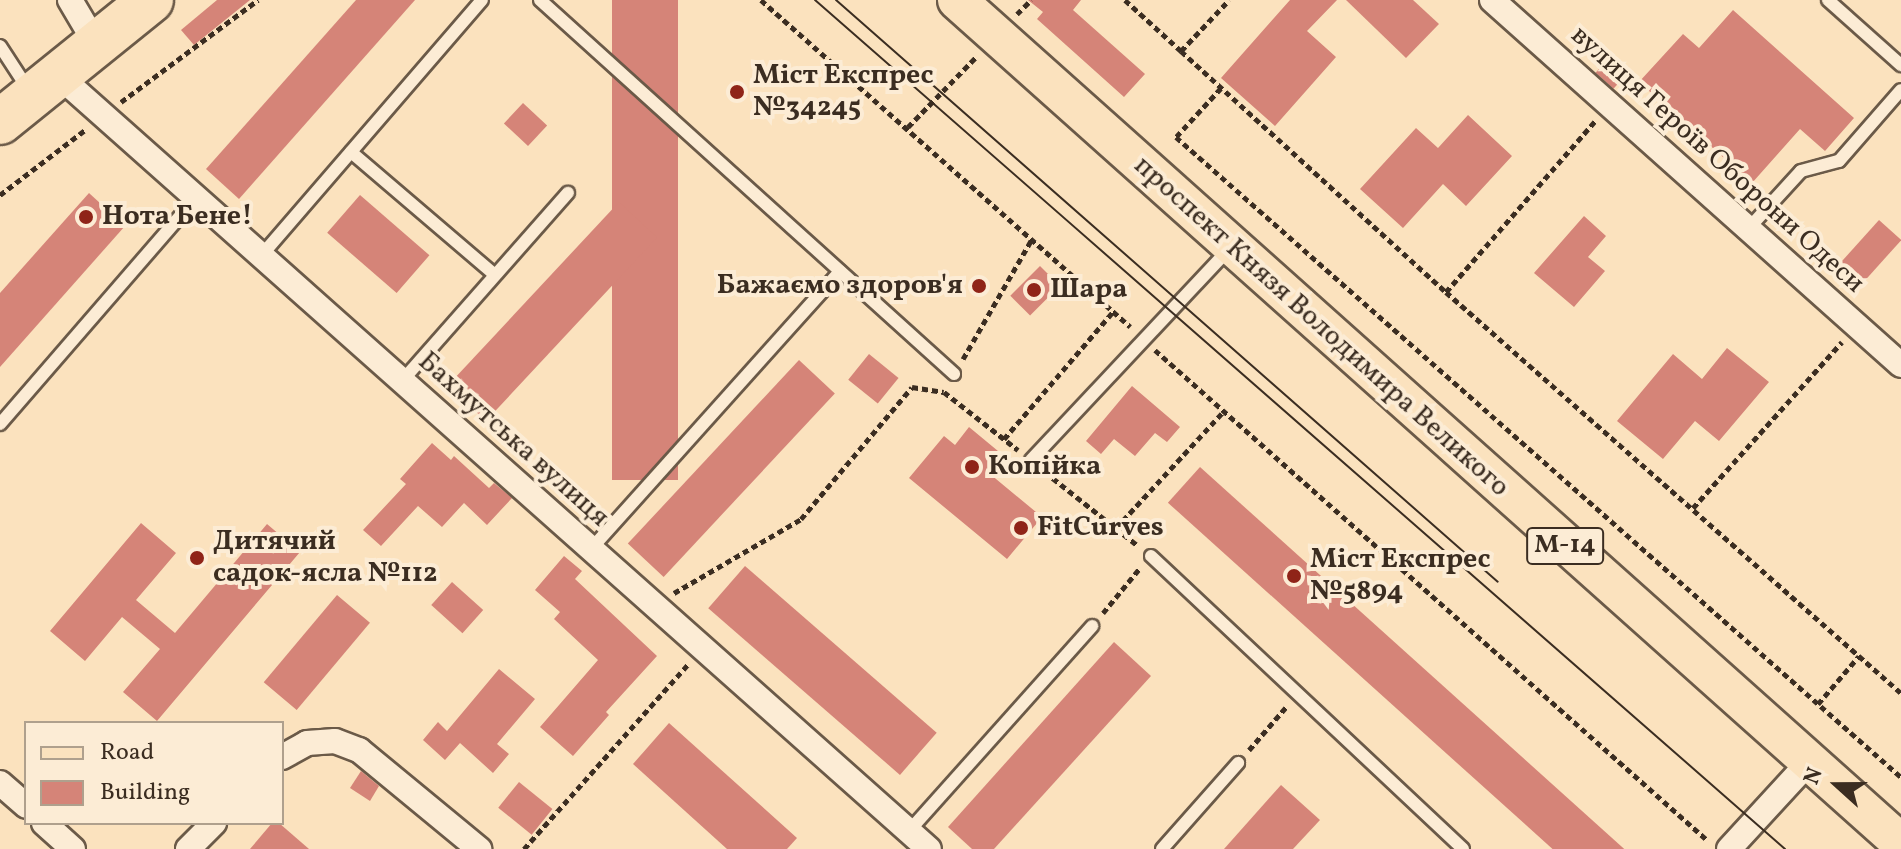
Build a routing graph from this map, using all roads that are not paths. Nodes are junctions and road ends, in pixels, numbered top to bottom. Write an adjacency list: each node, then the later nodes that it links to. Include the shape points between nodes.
1 (70, 0): 8 (street)
2 (151, 0): 8 (highway)
3 (482, 0): 13 (lane)
4 (540, 0): 19 (lane)
5 (957, 0): 17 (main road, проспект Князя Володимира Великого / М-14)
6 (1492, 0): 16 (street, вулиця Героїв Оборони Одеси)
7 (1828, 0): 10 (lane)
8 (96, 44): 12 (highway)
9 (0, 46): 12 (lane)
10 (1901, 65)
11 (1901, 90): 16 (lane, via 1839,161 1801,171)
12 (30, 98): 15 (street, Бахмутська вулиця, via 103,116)
13 (351, 152): 18 (lane); 20 (lane)
14 (568, 193): 20 (lane)
15 (196, 198): 18 (street, Бахмутська вулиця); 24 (lane)
16 (1749, 228): 21 (street, вулиця Героїв Оборони Одеси)
17 (1230, 247): 25 (lane); 30 (main road, проспект Князя Володимира Великого / М-14)
18 (261, 256): 23 (street, Бахмутська вулиця)
19 (840, 271): 22 (lane); 26 (lane)
20 (495, 275): 23 (lane)
21 (1901, 365)
22 (954, 374)
23 (402, 381): 26 (street, Бахмутська вулиця)
24 (0, 424)
25 (1031, 460)
26 (591, 549): 36 (street, Бахмутська вулиця)
27 (1151, 556): 43 (lane)
28 (1092, 626): 36 (lane)
29 (284, 756): 40 (street, via 307,743 335,741 359,750)
30 (1810, 761): 37 (main road, проспект Князя Володимира Великого / М-14); 44 (street)
31 (1238, 763): 42 (lane)
32 (0, 783): 33 (street)
33 (24, 804)
34 (46, 825): 38 (street)
35 (212, 825): 39 (street)
36 (909, 831): 41 (street, Бахмутська вулиця)
37 (1901, 843)
38 (73, 849)
39 (188, 849)
40 (479, 849)
41 (929, 849)
42 (1162, 849)
43 (1463, 849)
44 (1729, 849)

